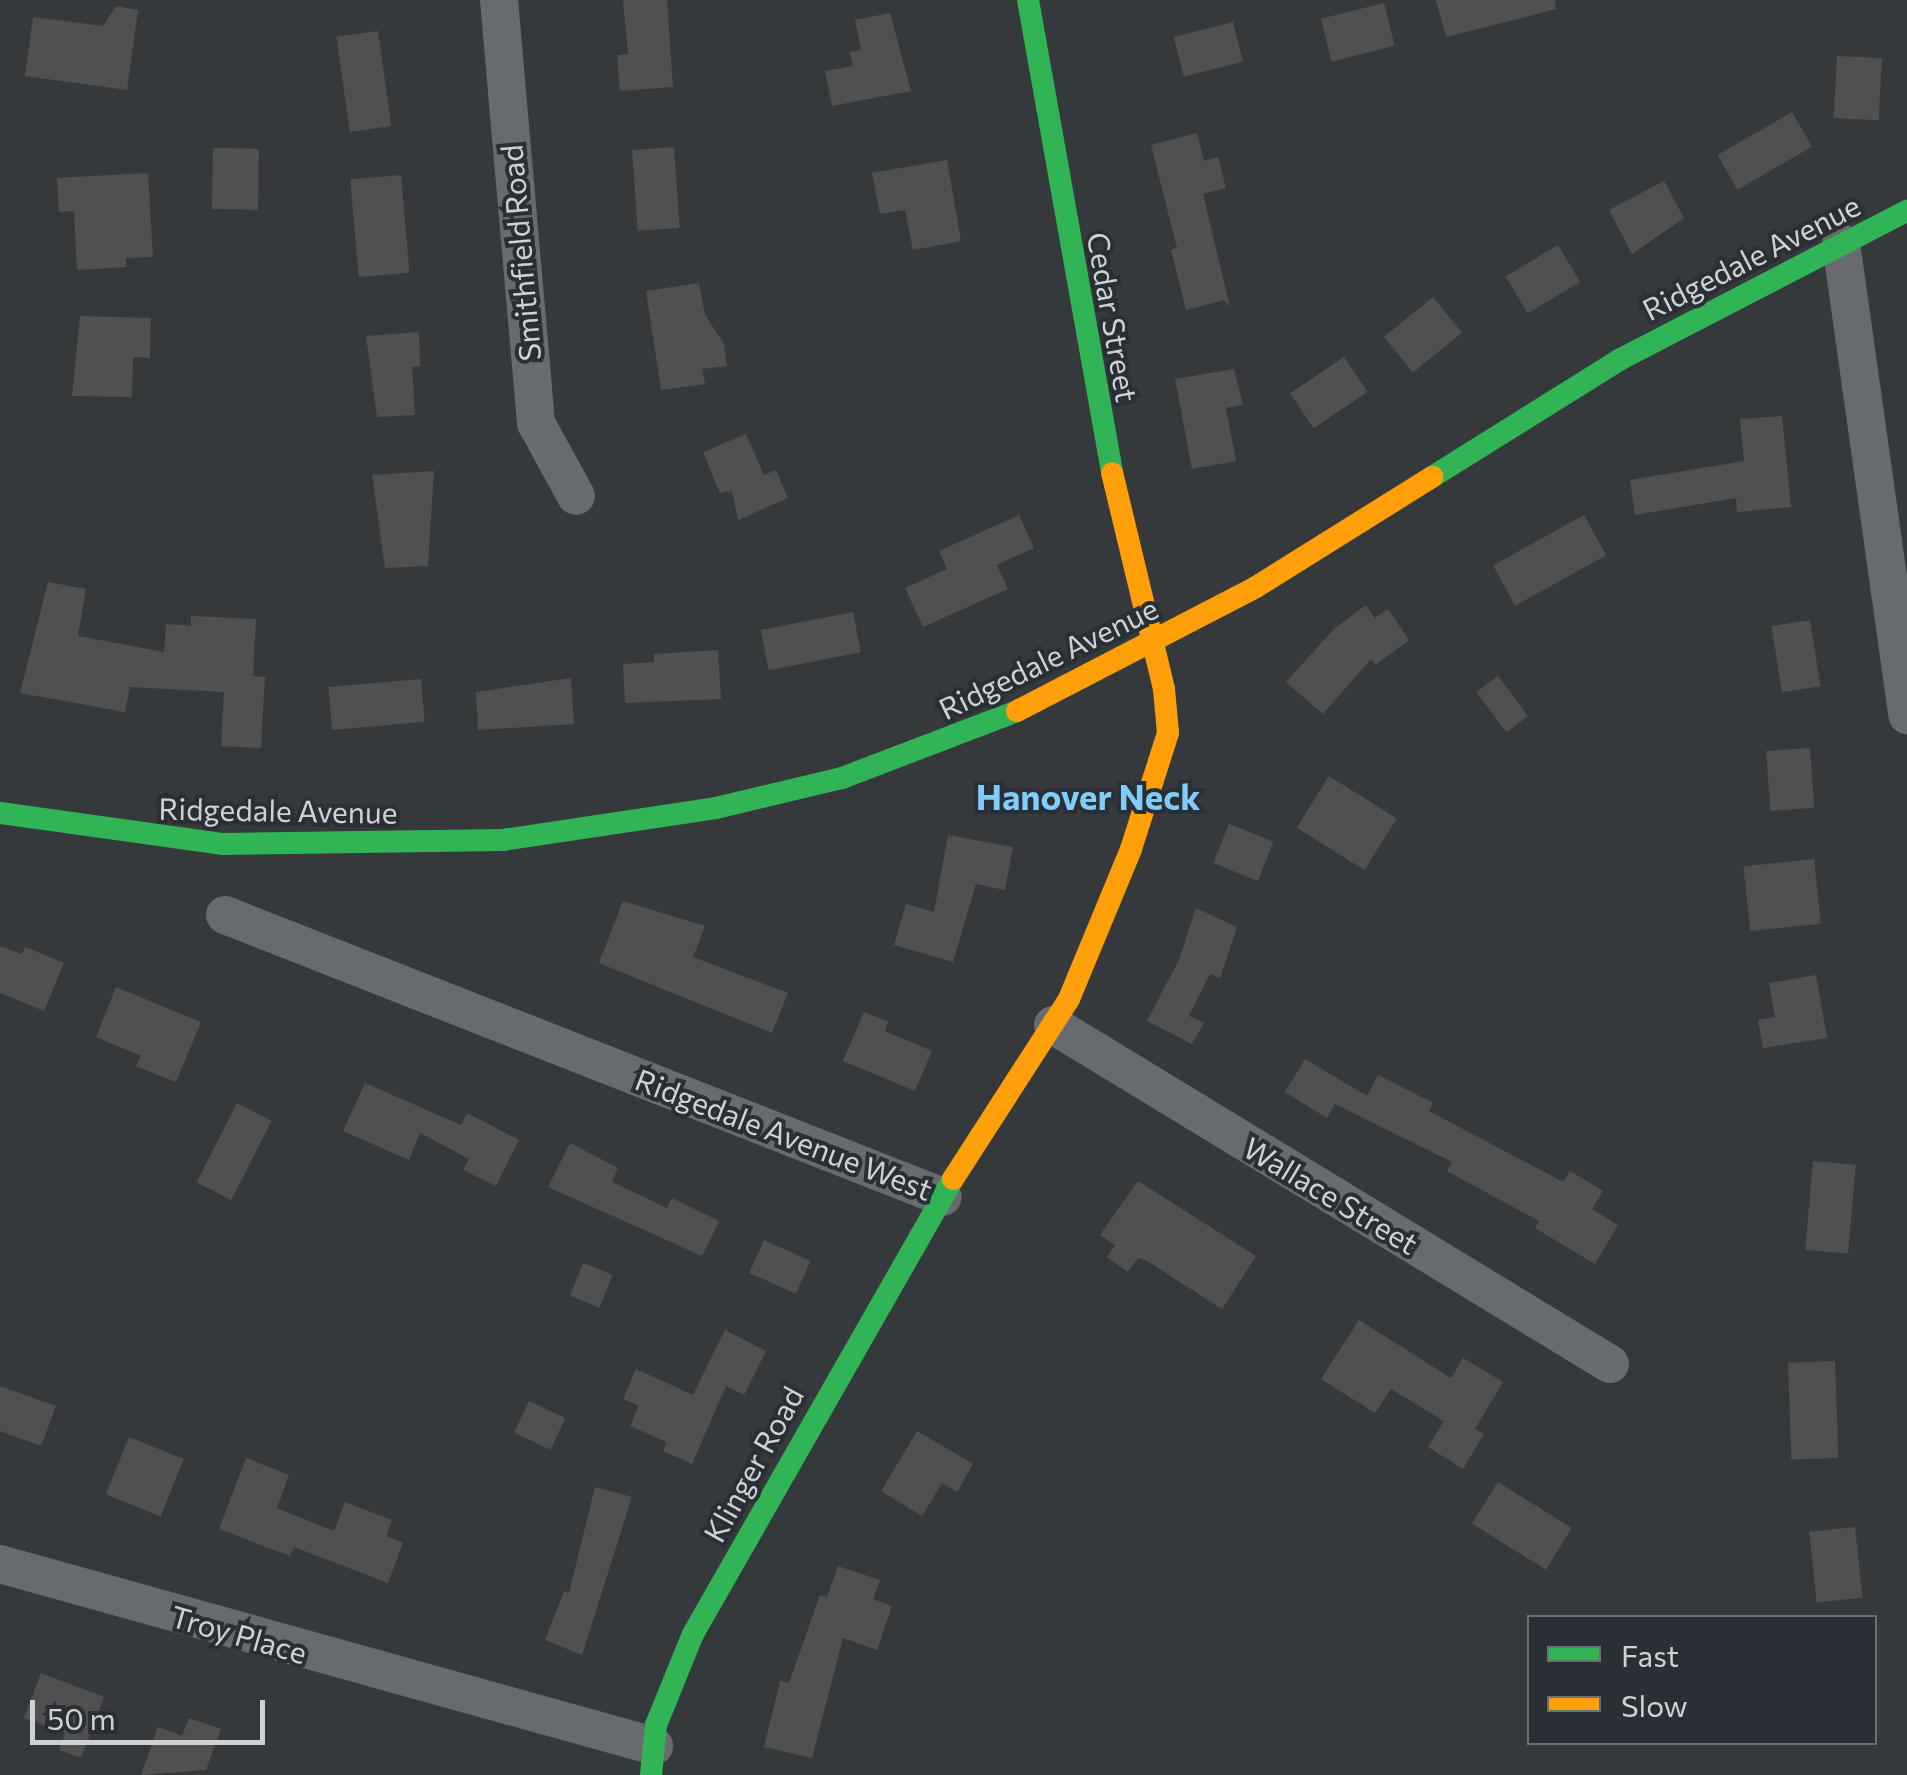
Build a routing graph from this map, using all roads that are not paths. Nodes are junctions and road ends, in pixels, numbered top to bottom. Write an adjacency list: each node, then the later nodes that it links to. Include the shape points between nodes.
1 (499, 0): 5 (street, Smithfield Road, via 536,424)
2 (1028, 0): 6 (main road, Cedar Street, via 1102,428)
3 (1907, 211): 4 (main road, Ridgedale Avenue)
4 (1841, 243): 6 (main road, Ridgedale Avenue, via 1619,360 1256,587); 7 (street)
5 (576, 496)
6 (1151, 641): 8 (main road, Ridgedale Avenue, via 937,746 824,782 610,828 503,840 222,844); 10 (main road, Ridgedale Avenue West, via 1168,734 1131,849)
7 (1907, 715)
8 (0, 813)
9 (225, 915): 11 (street, Ridgedale Avenue West)
10 (1053, 1025): 11 (main road, Ridgedale Avenue West); 12 (street, Wallace Street)
11 (942, 1196): 14 (main road, Klinger Road, via 693,1634)
12 (1610, 1364)
13 (0, 1564): 14 (street, Troy Place)
14 (652, 1760)

